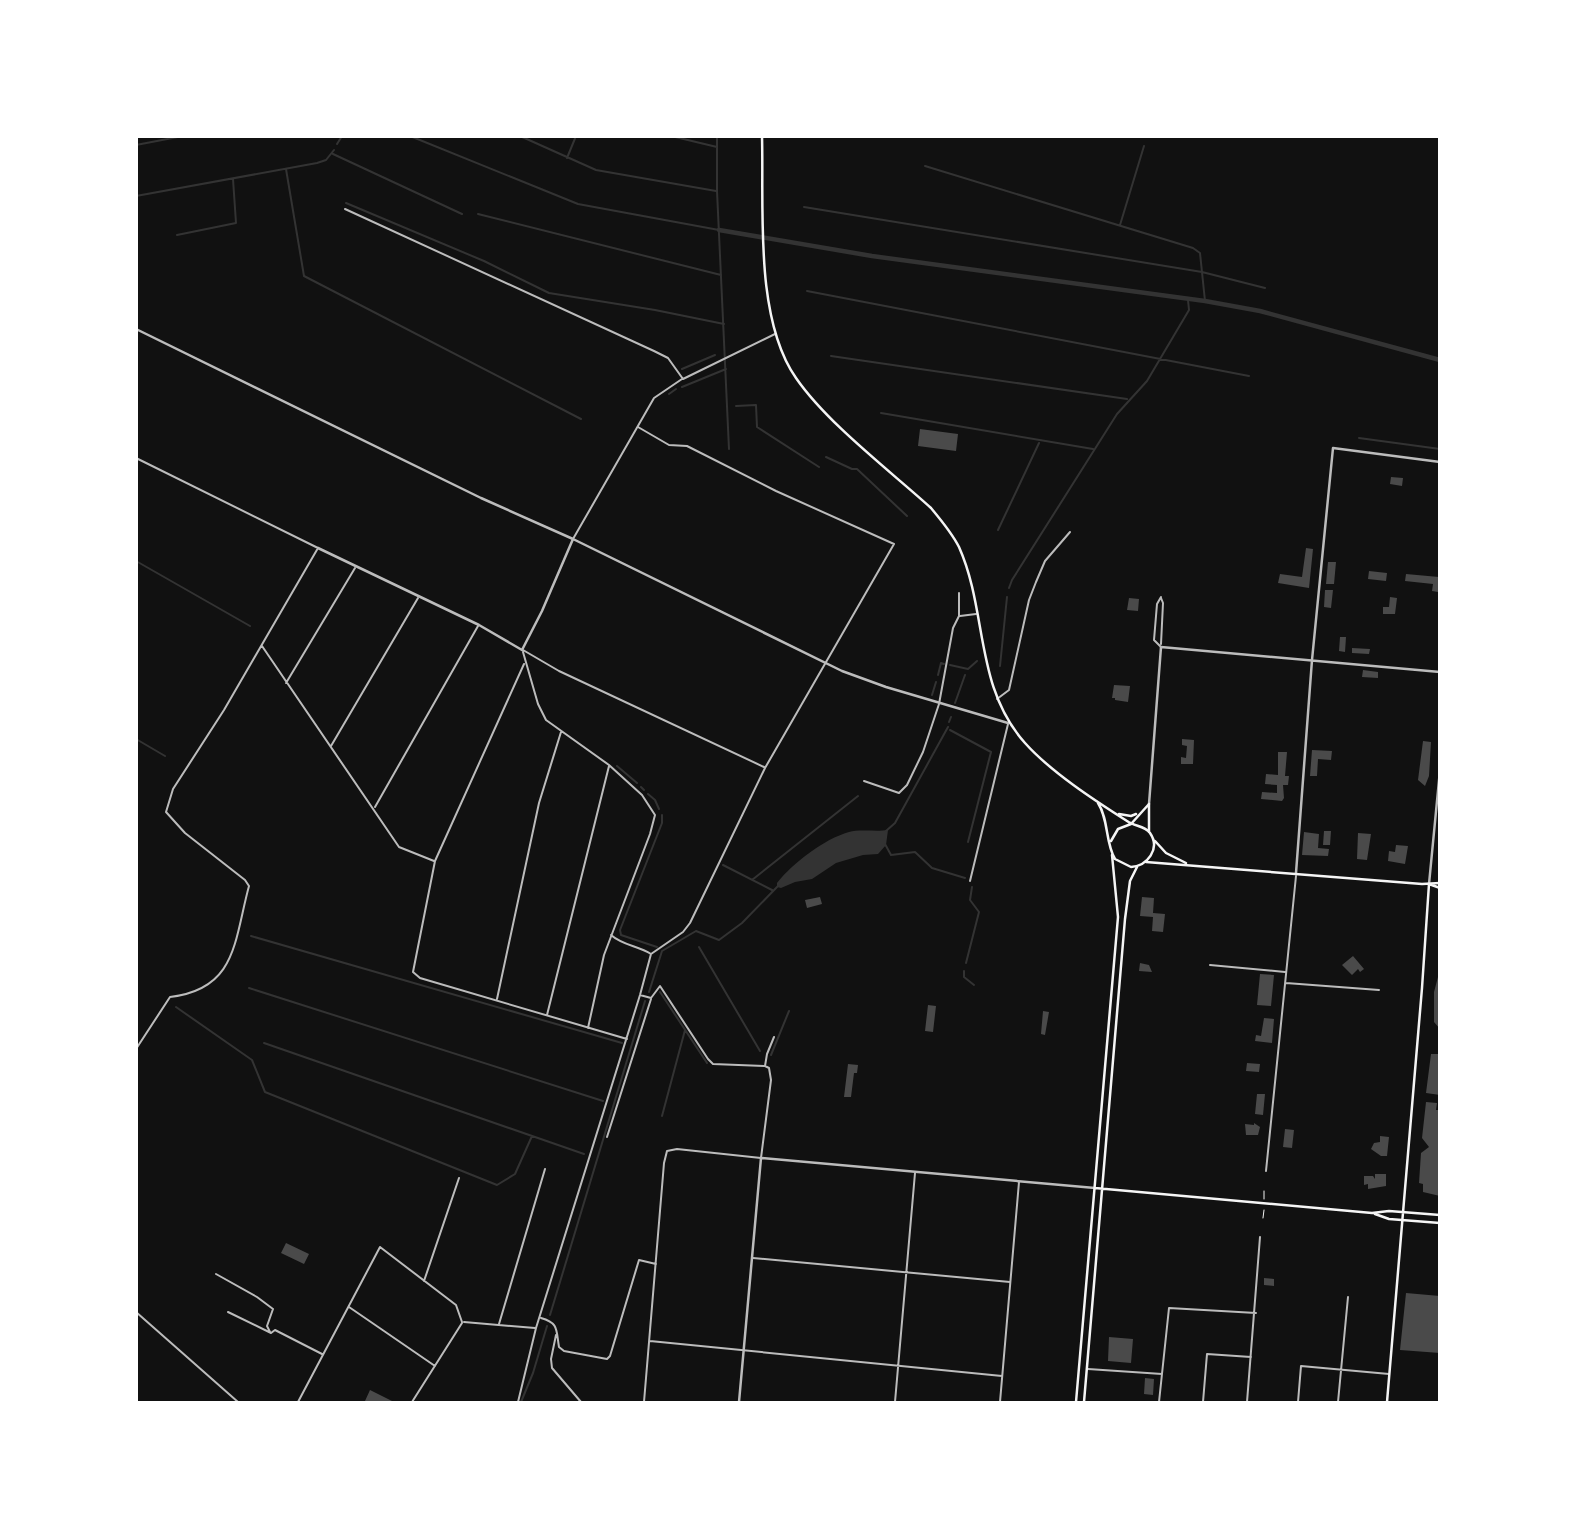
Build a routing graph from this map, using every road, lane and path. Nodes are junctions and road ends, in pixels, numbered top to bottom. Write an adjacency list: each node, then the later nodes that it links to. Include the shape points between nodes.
1 (762, 136): 4 (main road, via 766,288)
2 (345, 209): 5 (street, via 654,351 667,358)
3 (136, 329): 10 (street)
4 (776, 334): 5 (street); 15 (main road, via 791,369 811,397 948,529 959,548)
5 (683, 379): 6 (street, via 654,398)
6 (638, 427): 10 (street); 22 (street, via 894,544)
7 (136, 458): 11 (street)
8 (1440, 462): 21 (street, via 1333,448)
9 (1070, 532): 26 (street, via 1045,561 1035,582 1009,690)
10 (573, 540): 20 (street); 22 (street)
11 (318, 548): 12 (street); 18 (street)
12 (355, 567): 14 (street); 25 (street)
13 (959, 593): 16 (street)
14 (418, 597): 17 (street); 30 (street)
15 (976, 614): 16 (street); 26 (main road)
16 (959, 616): 27 (street)
17 (479, 625): 20 (street); 37 (street)
18 (261, 645): 25 (street); 67 (street, via 173,789 166,812 249,886 231,956 212,984 189,995 170,997)
19 (1161, 647): 19 (street, via 1163,603 1161,597 1154,640); 21 (street); 36 (street)
20 (522, 650): 23 (street); 32 (street)
21 (1312, 660): 24 (street); 49 (street)
22 (825, 663): 27 (street); 32 (street)
23 (524, 664): 29 (street, via 546,720); 45 (street)
24 (1440, 672)
25 (286, 683): 30 (street)
26 (997, 699): 28 (main road)
27 (939, 704): 28 (street); 34 (street, via 907,785 899,793)
28 (1008, 723): 35 (main road, via 1026,744); 50 (street)
29 (561, 732): 31 (street); 62 (street, via 539,803)
30 (330, 747): 37 (street)
31 (609, 765): 54 (street, via 642,795 655,815); 63 (street)
32 (765, 768): 55 (street, via 690,923)
33 (1440, 770): 52 (street)
34 (864, 781)
35 (1098, 803): 39 (main road); 43 (main road)
36 (1149, 804): 38 (main road); 41 (main road)
37 (374, 808): 45 (street, via 399,846)
38 (1139, 813): 39 (main road); 40 (main road)
39 (1116, 814): 40 (main road)
40 (1131, 824): 41 (main road); 43 (main road, via 1114,835)
41 (1149, 832): 42 (main road)
42 (1153, 839): 46 (main road, via 1153,852); 47 (main road, via 1166,853)
43 (1111, 848): 44 (main road)
44 (1112, 854): 48 (main road, via 1120,864); 76 (main road, via 1118,917)
45 (435, 862): 62 (street, via 413,972 419,978)
46 (1146, 862): 47 (main road); 48 (main road)
47 (1189, 864): 49 (main road)
48 (1137, 867): 77 (main road, via 1130,881 1125,919)
49 (1296, 873): 52 (main road); 57 (street)
50 (970, 881)
51 (1440, 883): 52 (main road)
52 (1429, 884): 53 (main road); 78 (main road)
53 (1440, 888)
54 (611, 935): 55 (street); 64 (street)
55 (651, 954): 60 (street)
56 (1210, 965): 57 (street)
57 (1286, 972): 58 (street)
58 (1285, 982): 59 (street); 72 (street)
59 (1379, 990)
60 (640, 995): 61 (street); 66 (street)
61 (651, 998): 68 (street, via 660,986 713,1064); 69 (street)
62 (497, 1000): 63 (street)
63 (547, 1016): 64 (street)
64 (588, 1029): 66 (street)
65 (774, 1037): 68 (street)
66 (627, 1039): 95 (street)
67 (136, 1049)
68 (765, 1066): 70 (street, via 771,1080)
69 (607, 1137)
70 (761, 1158): 73 (street); 84 (street); 85 (street, via 667,1151)
71 (545, 1169): 97 (street)
72 (1266, 1171)
73 (915, 1173): 75 (street); 86 (street)
74 (459, 1178): 88 (street)
75 (1019, 1182): 76 (street); 89 (street)
76 (1095, 1188): 77 (main road); 121 (main road)
77 (1103, 1189): 79 (main road); 107 (main road)
78 (1402, 1212): 79 (main road); 80 (main road); 81 (main road)
79 (1372, 1213): 81 (main road)
80 (1440, 1215)
81 (1401, 1220): 82 (main road); 110 (main road)
82 (1440, 1223)
83 (1261, 1237): 94 (street)
84 (752, 1258): 86 (street); 102 (street)
85 (655, 1263): 100 (street, via 639,1260 607,1359 564,1351); 101 (street)
86 (905, 1272): 89 (street); 106 (street)
87 (216, 1275): 99 (street, via 273,1309 267,1326)
88 (424, 1282): 91 (street, via 380,1247); 96 (street, via 456,1305)
89 (1010, 1282): 111 (street)
90 (1348, 1297): 108 (street)
91 (348, 1306): 103 (street); 105 (street)
92 (136, 1312): 112 (street)
93 (228, 1312): 99 (street)
94 (1256, 1313): 104 (street); 109 (street, via 1170,1307)
95 (540, 1317): 98 (street); 100 (street, via 551,1321)
96 (462, 1322): 97 (street); 105 (street)
97 (499, 1324): 98 (street)
98 (536, 1328): 115 (street)
99 (271, 1333): 103 (street, via 275,1330)
100 (556, 1334): 116 (street, via 552,1368)
101 (649, 1341): 102 (street); 117 (street)
102 (743, 1352): 106 (street); 118 (street)
103 (323, 1355): 113 (street)
104 (1251, 1357): 124 (street, via 1207,1354); 125 (street)
105 (435, 1366): 114 (street)
106 (898, 1367): 111 (street); 119 (street)
107 (1087, 1369): 109 (street); 122 (main road)
108 (1341, 1370): 110 (street); 126 (street, via 1301,1366); 127 (street)
109 (1162, 1374): 123 (street)
110 (1389, 1374): 128 (main road)
111 (1002, 1376): 120 (street)
112 (238, 1402)
113 (298, 1402)
114 (412, 1402)
115 (517, 1402)
116 (581, 1402)
117 (644, 1402)
118 (738, 1402)
119 (895, 1402)
120 (1000, 1402)
121 (1076, 1402)
122 (1084, 1402)
123 (1159, 1402)
124 (1203, 1402)
125 (1247, 1402)
126 (1298, 1402)
127 (1338, 1402)
128 (1387, 1402)

